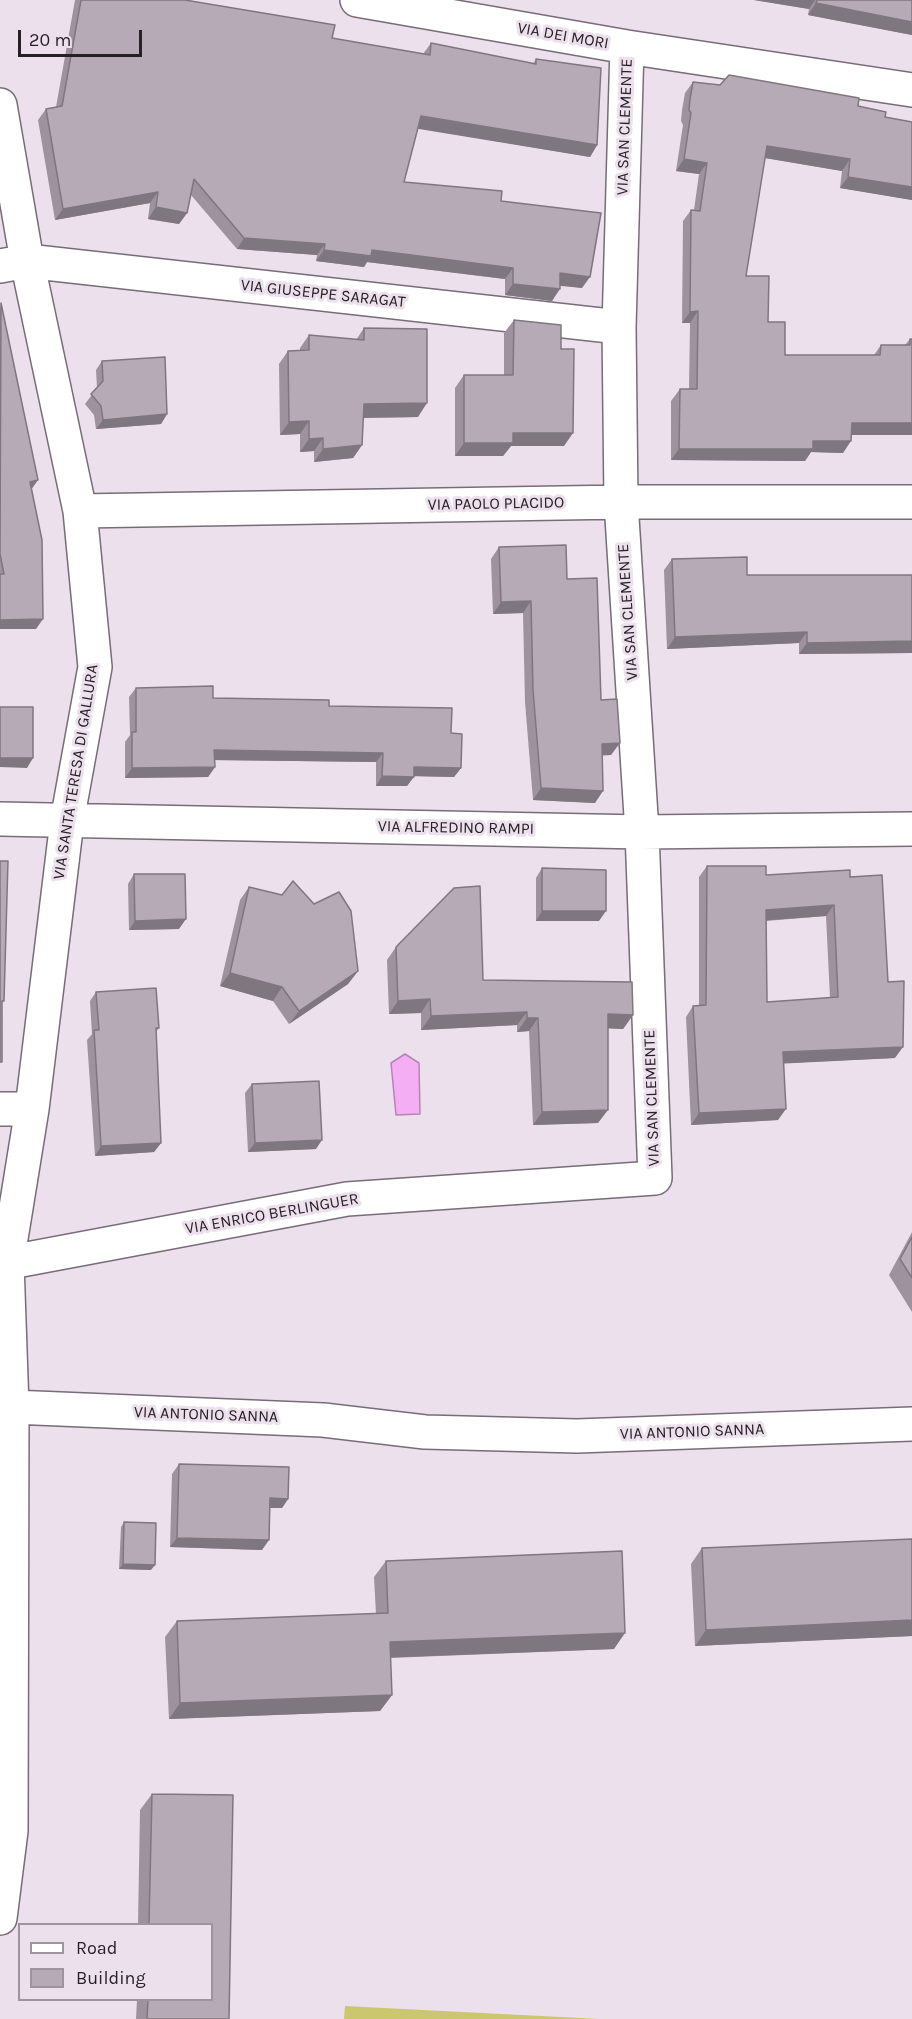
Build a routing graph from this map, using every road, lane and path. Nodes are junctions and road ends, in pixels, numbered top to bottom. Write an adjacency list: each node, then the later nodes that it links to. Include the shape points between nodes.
1 (357, 0): 2 (street, VIA DEI MORI)
2 (627, 47): 3 (street, VIA DEI MORI); 6 (street, VIA SAN CLEMENTE)
3 (912, 90)
4 (0, 105): 5 (street, VIA SANTA TERESA DI GALLURA)
5 (14, 264): 6 (street, VIA GIUSEPPE SARAGAT); 9 (street, VIA SANTA TERESA DI GALLURA)
6 (619, 327): 7 (street, VIA SAN CLEMENTE)
7 (621, 502): 8 (street, VIA PAOLO PLACIDO); 9 (street, VIA PAOLO PLACIDO); 13 (street, VIA SAN CLEMENTE)
8 (912, 502)
9 (80, 511): 11 (street, VIA SANTA TERESA DI GALLURA, via 95,667)
10 (0, 819): 11 (street, VIA ALFREDINO RAMPI)
11 (67, 821): 13 (street, VIA ALFREDINO RAMPI); 14 (street, VIA SANTA TERESA DI GALLURA)
12 (912, 829): 13 (street, VIA ALFREDINO RAMPI)
13 (642, 832): 15 (street, VIA SAN CLEMENTE)
14 (16, 1109): 16 (street, VIA SANTA TERESA DI GALLURA)
15 (655, 1178): 16 (street, VIA ENRICO BERLINGUER, via 347,1199)
16 (3, 1263): 17 (street, VIA SANTA TERESA DI GALLURA)
17 (12, 1407): 18 (street, VIA ANTONIO SANNA, via 323,1420 425,1432 577,1436); 19 (street, via 11,1831)
18 (912, 1424)
19 (0, 1918)

